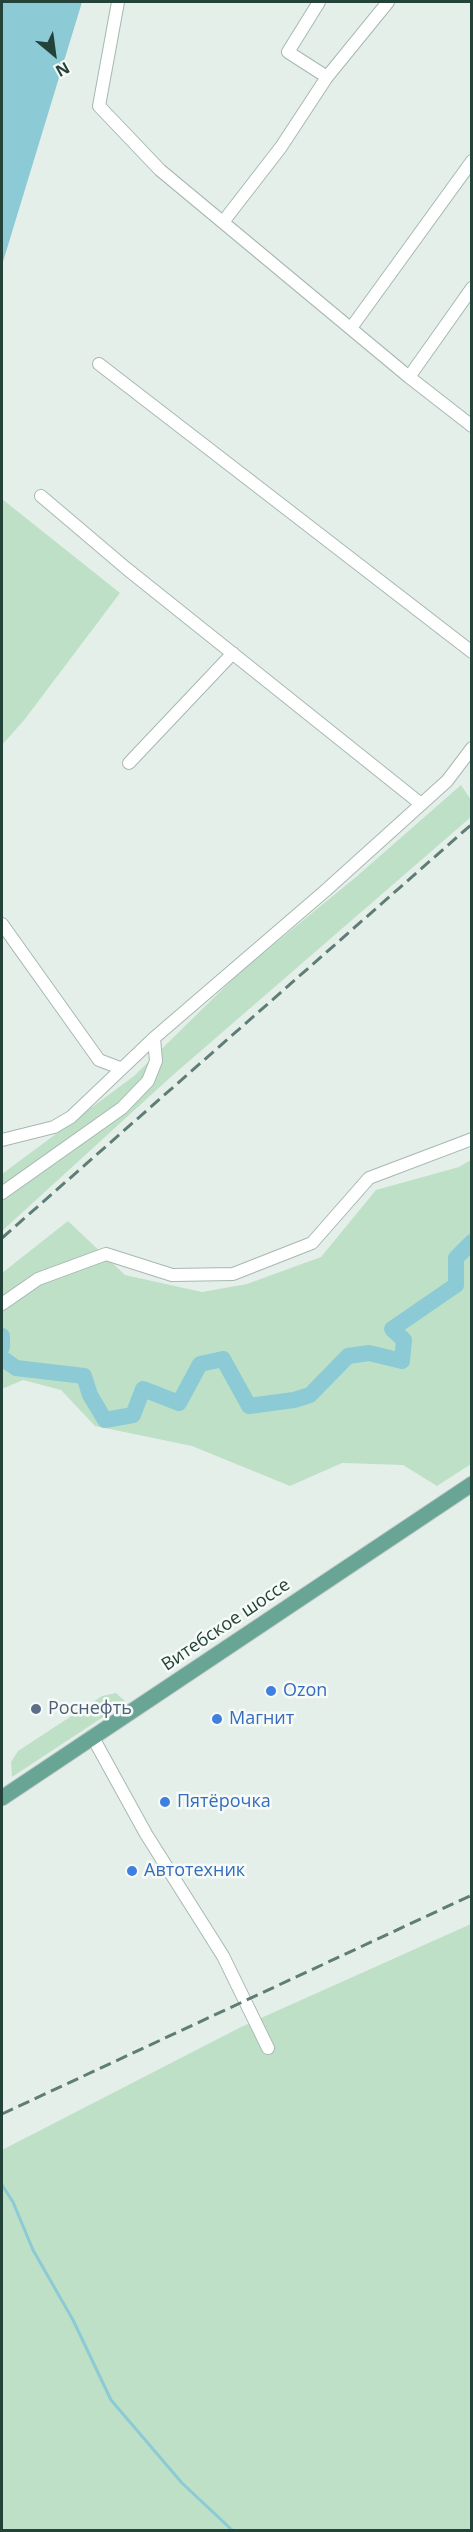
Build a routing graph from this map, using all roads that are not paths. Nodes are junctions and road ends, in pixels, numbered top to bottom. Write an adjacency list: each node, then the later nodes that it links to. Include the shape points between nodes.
1 (118, 2): 6 (street, via 99,106 160,170)
2 (319, 2): 4 (street, via 288,52)
3 (388, 2): 4 (street)
4 (327, 77): 6 (street)
5 (471, 161): 8 (street)
6 (223, 222): 8 (street)
7 (471, 288): 10 (street)
8 (351, 328): 10 (street)
9 (99, 364): 13 (street)
10 (409, 376): 11 (street)
11 (471, 426)
12 (41, 496): 14 (street)
13 (471, 652)
14 (233, 653): 16 (street); 17 (street)
15 (471, 748): 17 (street, via 447,781)
16 (129, 763)
17 (422, 804): 19 (street)
18 (2, 924): 20 (street, via 99,1060)
19 (154, 1038): 20 (street); 23 (street, via 156,1061 148,1081 122,1108)
20 (120, 1068): 22 (street, via 71,1117 54,1127)
21 (471, 1139): 24 (street, via 369,1178 312,1242 233,1274 172,1275 106,1254 38,1279)
22 (2, 1140)
23 (2, 1193)
24 (2, 1304)
25 (471, 1484): 26 (main road, Витебское шоссе)
26 (92, 1736): 27 (main road, Витебское шоссе); 28 (street, via 146,1834 223,1956)
27 (2, 1798)
28 (268, 2049)

